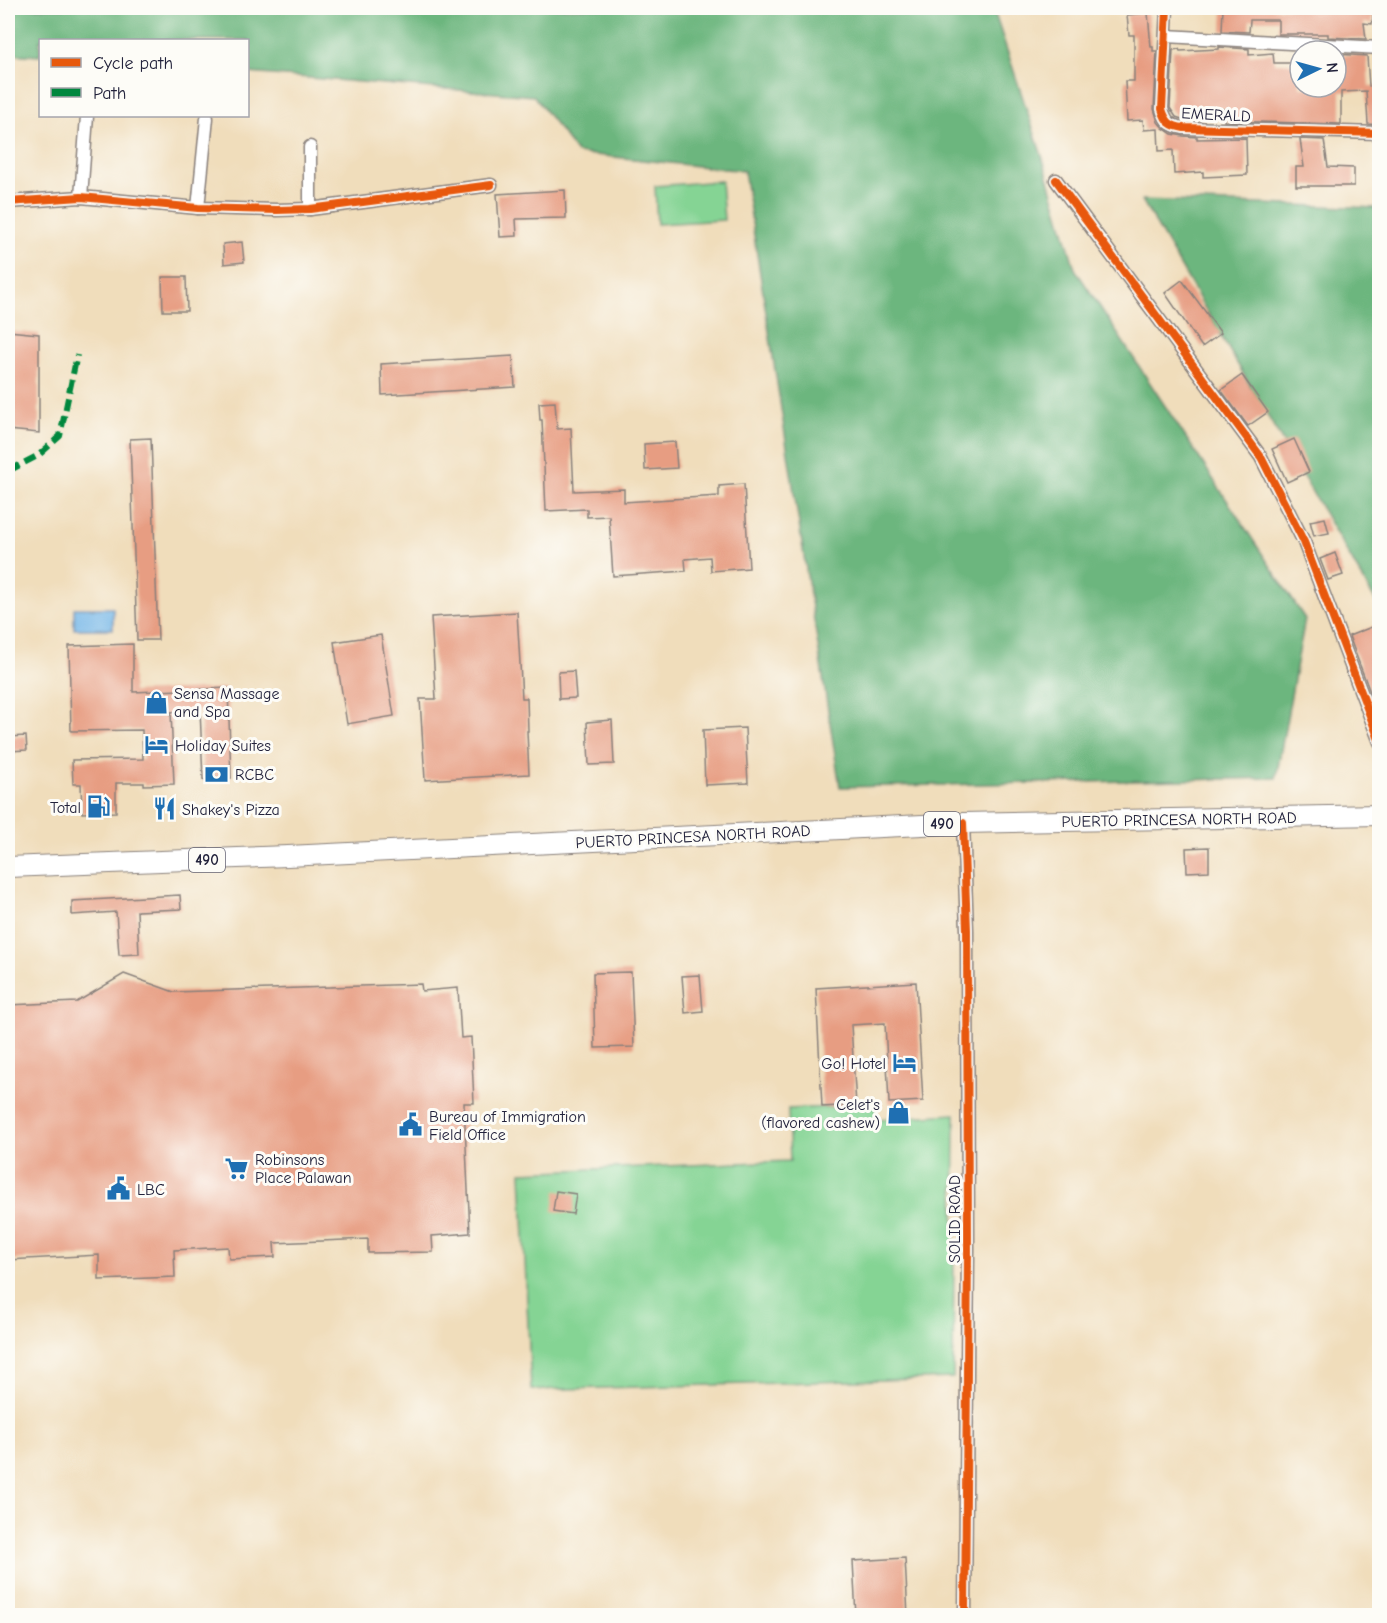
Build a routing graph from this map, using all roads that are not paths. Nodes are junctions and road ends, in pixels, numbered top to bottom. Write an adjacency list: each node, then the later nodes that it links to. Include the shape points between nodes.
1 (1167, 8): 2 (street, EMERALD)
2 (1166, 36): 3 (street); 6 (street, EMERALD, via 1162,109 1166,121 1174,127)
3 (1380, 48)
4 (87, 117): 10 (street)
5 (207, 118): 12 (street)
6 (1380, 133)
7 (310, 147): 13 (street)
8 (1056, 180): 14 (street, via 1261,456 1304,542)
9 (490, 185): 13 (street)
10 (81, 198): 11 (street); 12 (street)
11 (8, 202)
12 (198, 208): 13 (street)
13 (310, 209)
14 (1380, 742)
15 (1380, 815): 16 (main road, PUERTO PRINCESA NORTH ROAD / 490)
16 (963, 823): 17 (main road, PUERTO PRINCESA NORTH ROAD / 490); 18 (street, SOLID ROAD, via 968,1238)
17 (8, 867)
18 (965, 1616)

